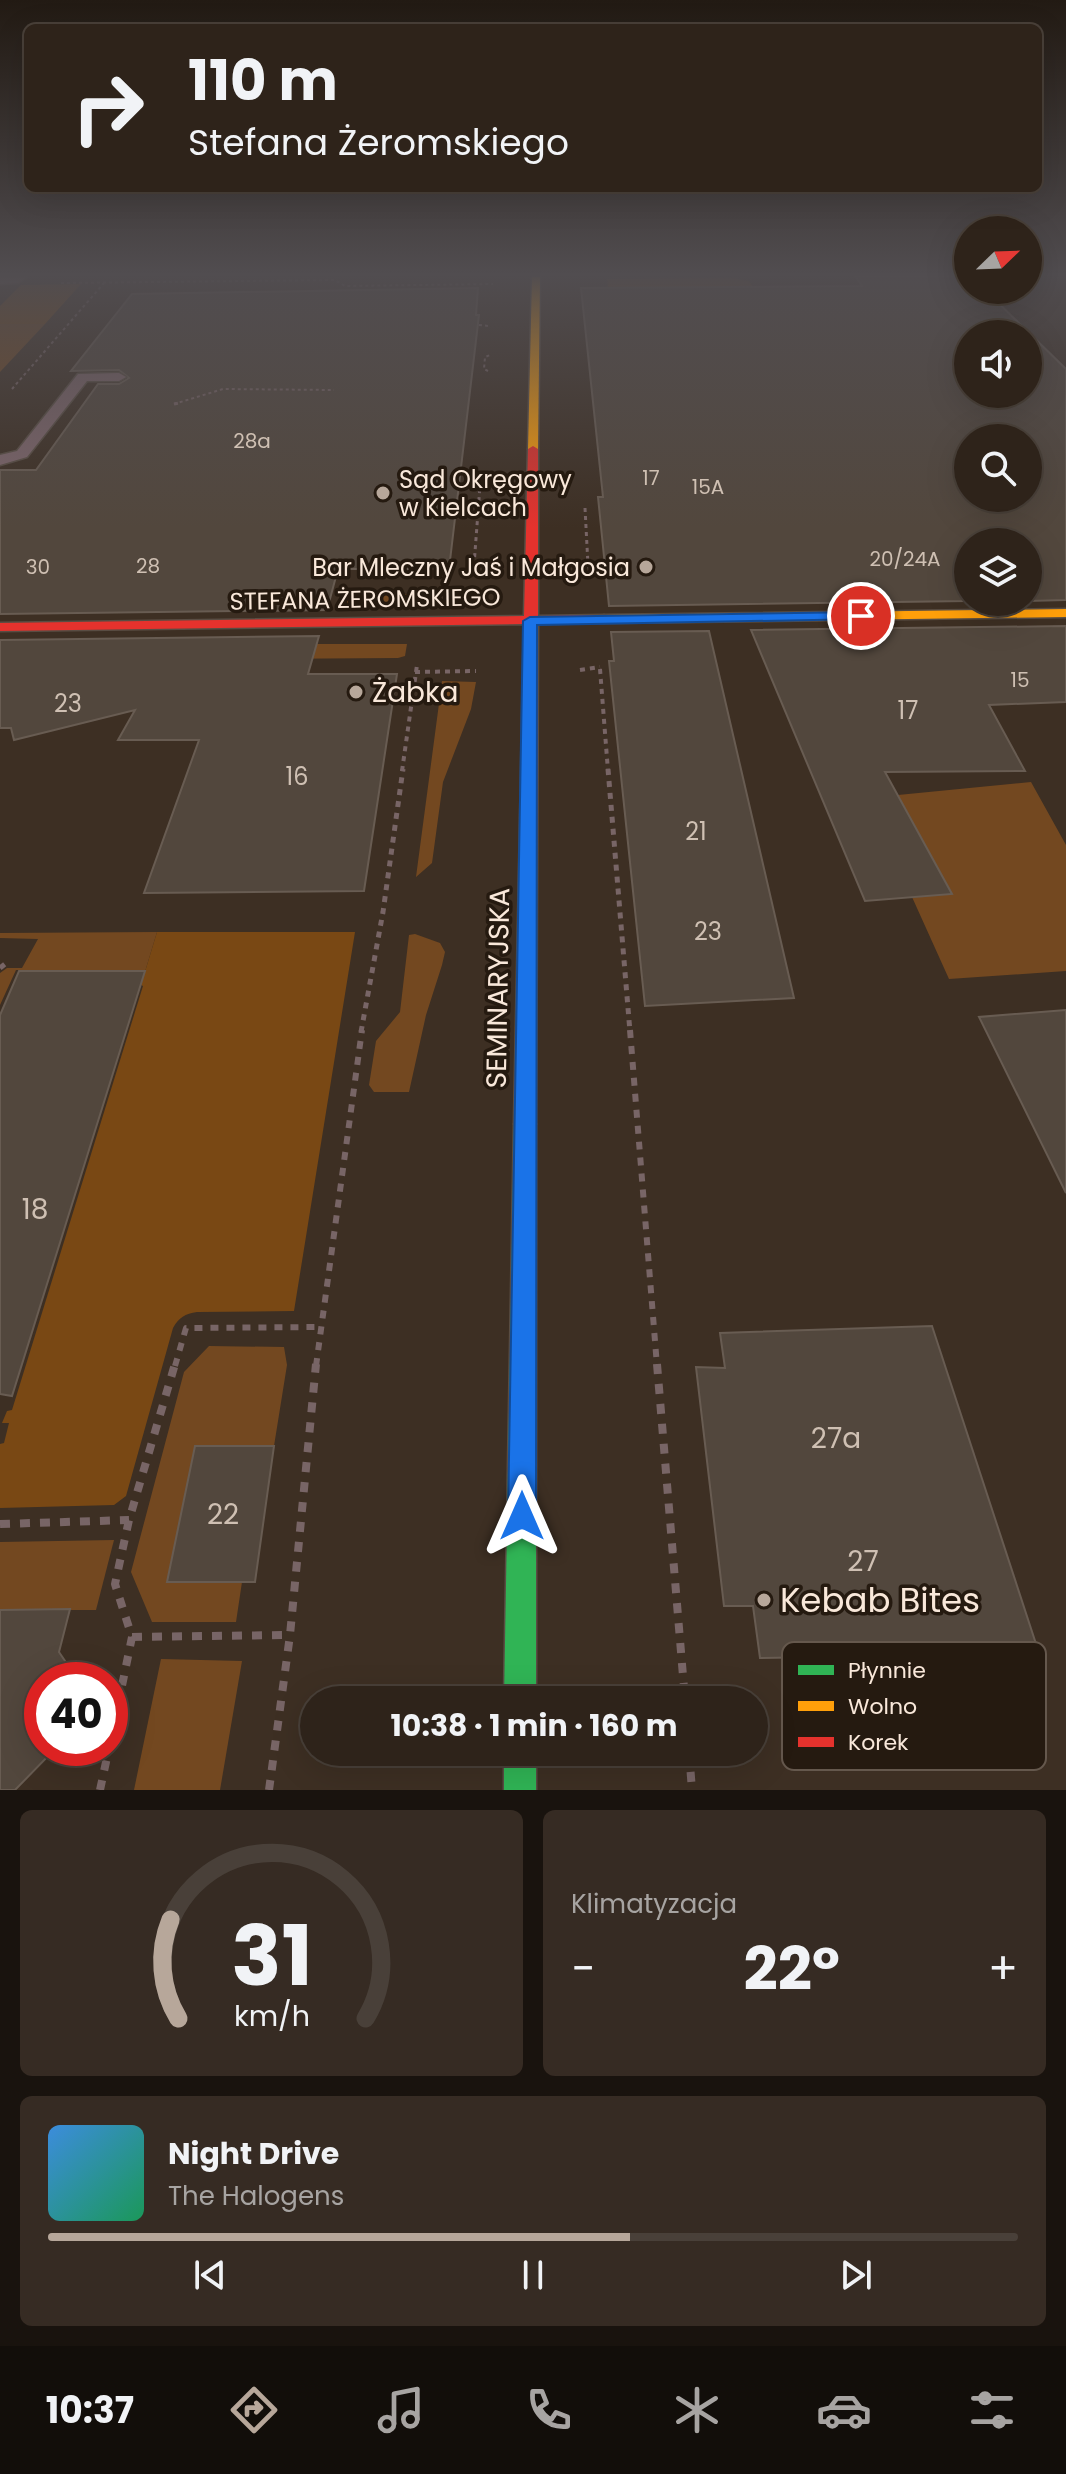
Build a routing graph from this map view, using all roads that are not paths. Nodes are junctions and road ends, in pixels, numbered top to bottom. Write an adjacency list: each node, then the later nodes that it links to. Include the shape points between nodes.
1 (535, 361): 5 (street, SEMINARYJSKA)
2 (119, 377): 3 (lane, via 83,377 22,454)
3 (0, 460)
4 (1066, 613): 5 (street, STEFANA ŻEROMSKIEGO)
5 (530, 621): 6 (street, STEFANA ŻEROMSKIEGO); 7 (street, SEMINARYJSKA)
6 (0, 627)
7 (520, 1686)
8 (520, 1766): 9 (street)
9 (520, 1790)

